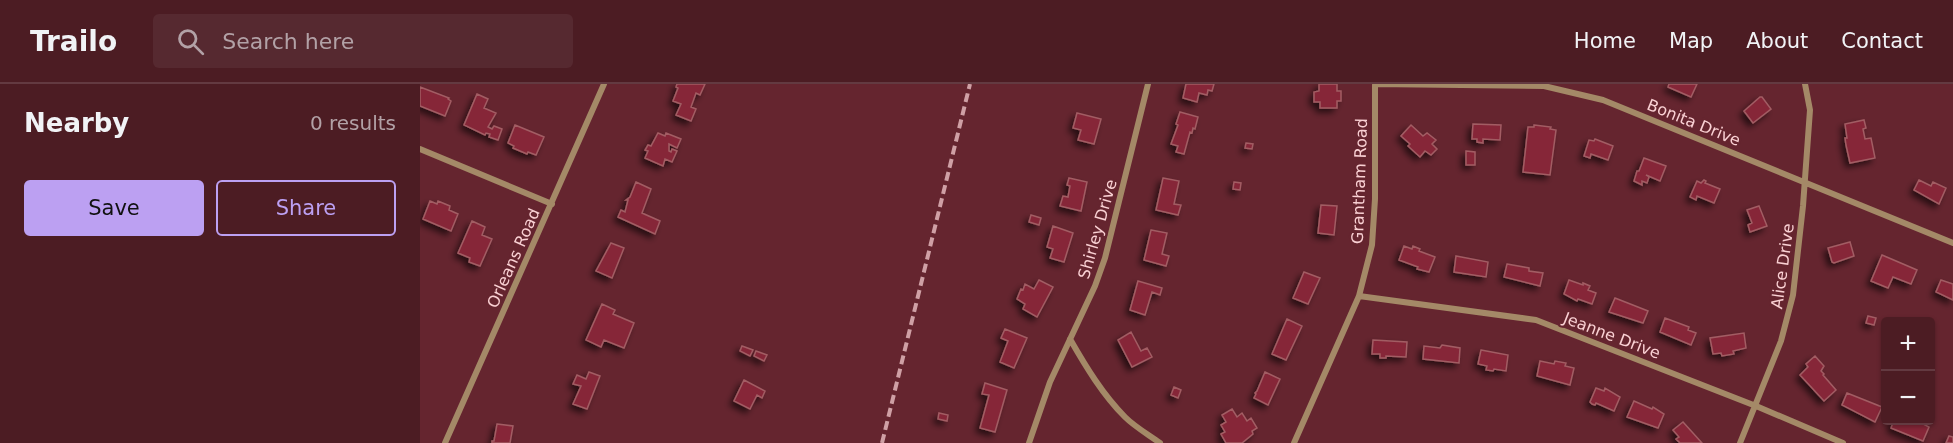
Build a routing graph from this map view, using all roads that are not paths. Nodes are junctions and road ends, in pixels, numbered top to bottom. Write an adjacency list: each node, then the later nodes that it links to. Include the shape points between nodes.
1 (604, 84): 7 (street, Orleans Road)
2 (1148, 84): 10 (street, Shirley Drive, via 1105,258)
3 (1375, 84): 6 (street, Bonita Drive, via 1544,86 1603,100); 9 (street, Grantham Road, via 1372,244)
4 (1805, 84): 6 (street, Alice Drive, via 1810,110)
5 (420, 149): 7 (street)
6 (1805, 182): 8 (street, Bonita Drive); 11 (street, Alice Drive, via 1788,319)
7 (552, 204): 12 (street, Orleans Road)
8 (1953, 243)
9 (1359, 296): 11 (street, Jeanne Drive, via 1536,320); 15 (street, Grantham Road)
10 (1070, 339): 13 (street, Shirley Drive); 14 (street, via 1116,407)
11 (1756, 406): 16 (street, Alice Drive); 17 (street, Jeanne Drive)
12 (445, 443)
13 (1029, 443)
14 (1160, 443)
15 (1294, 443)
16 (1740, 443)
17 (1843, 443)

